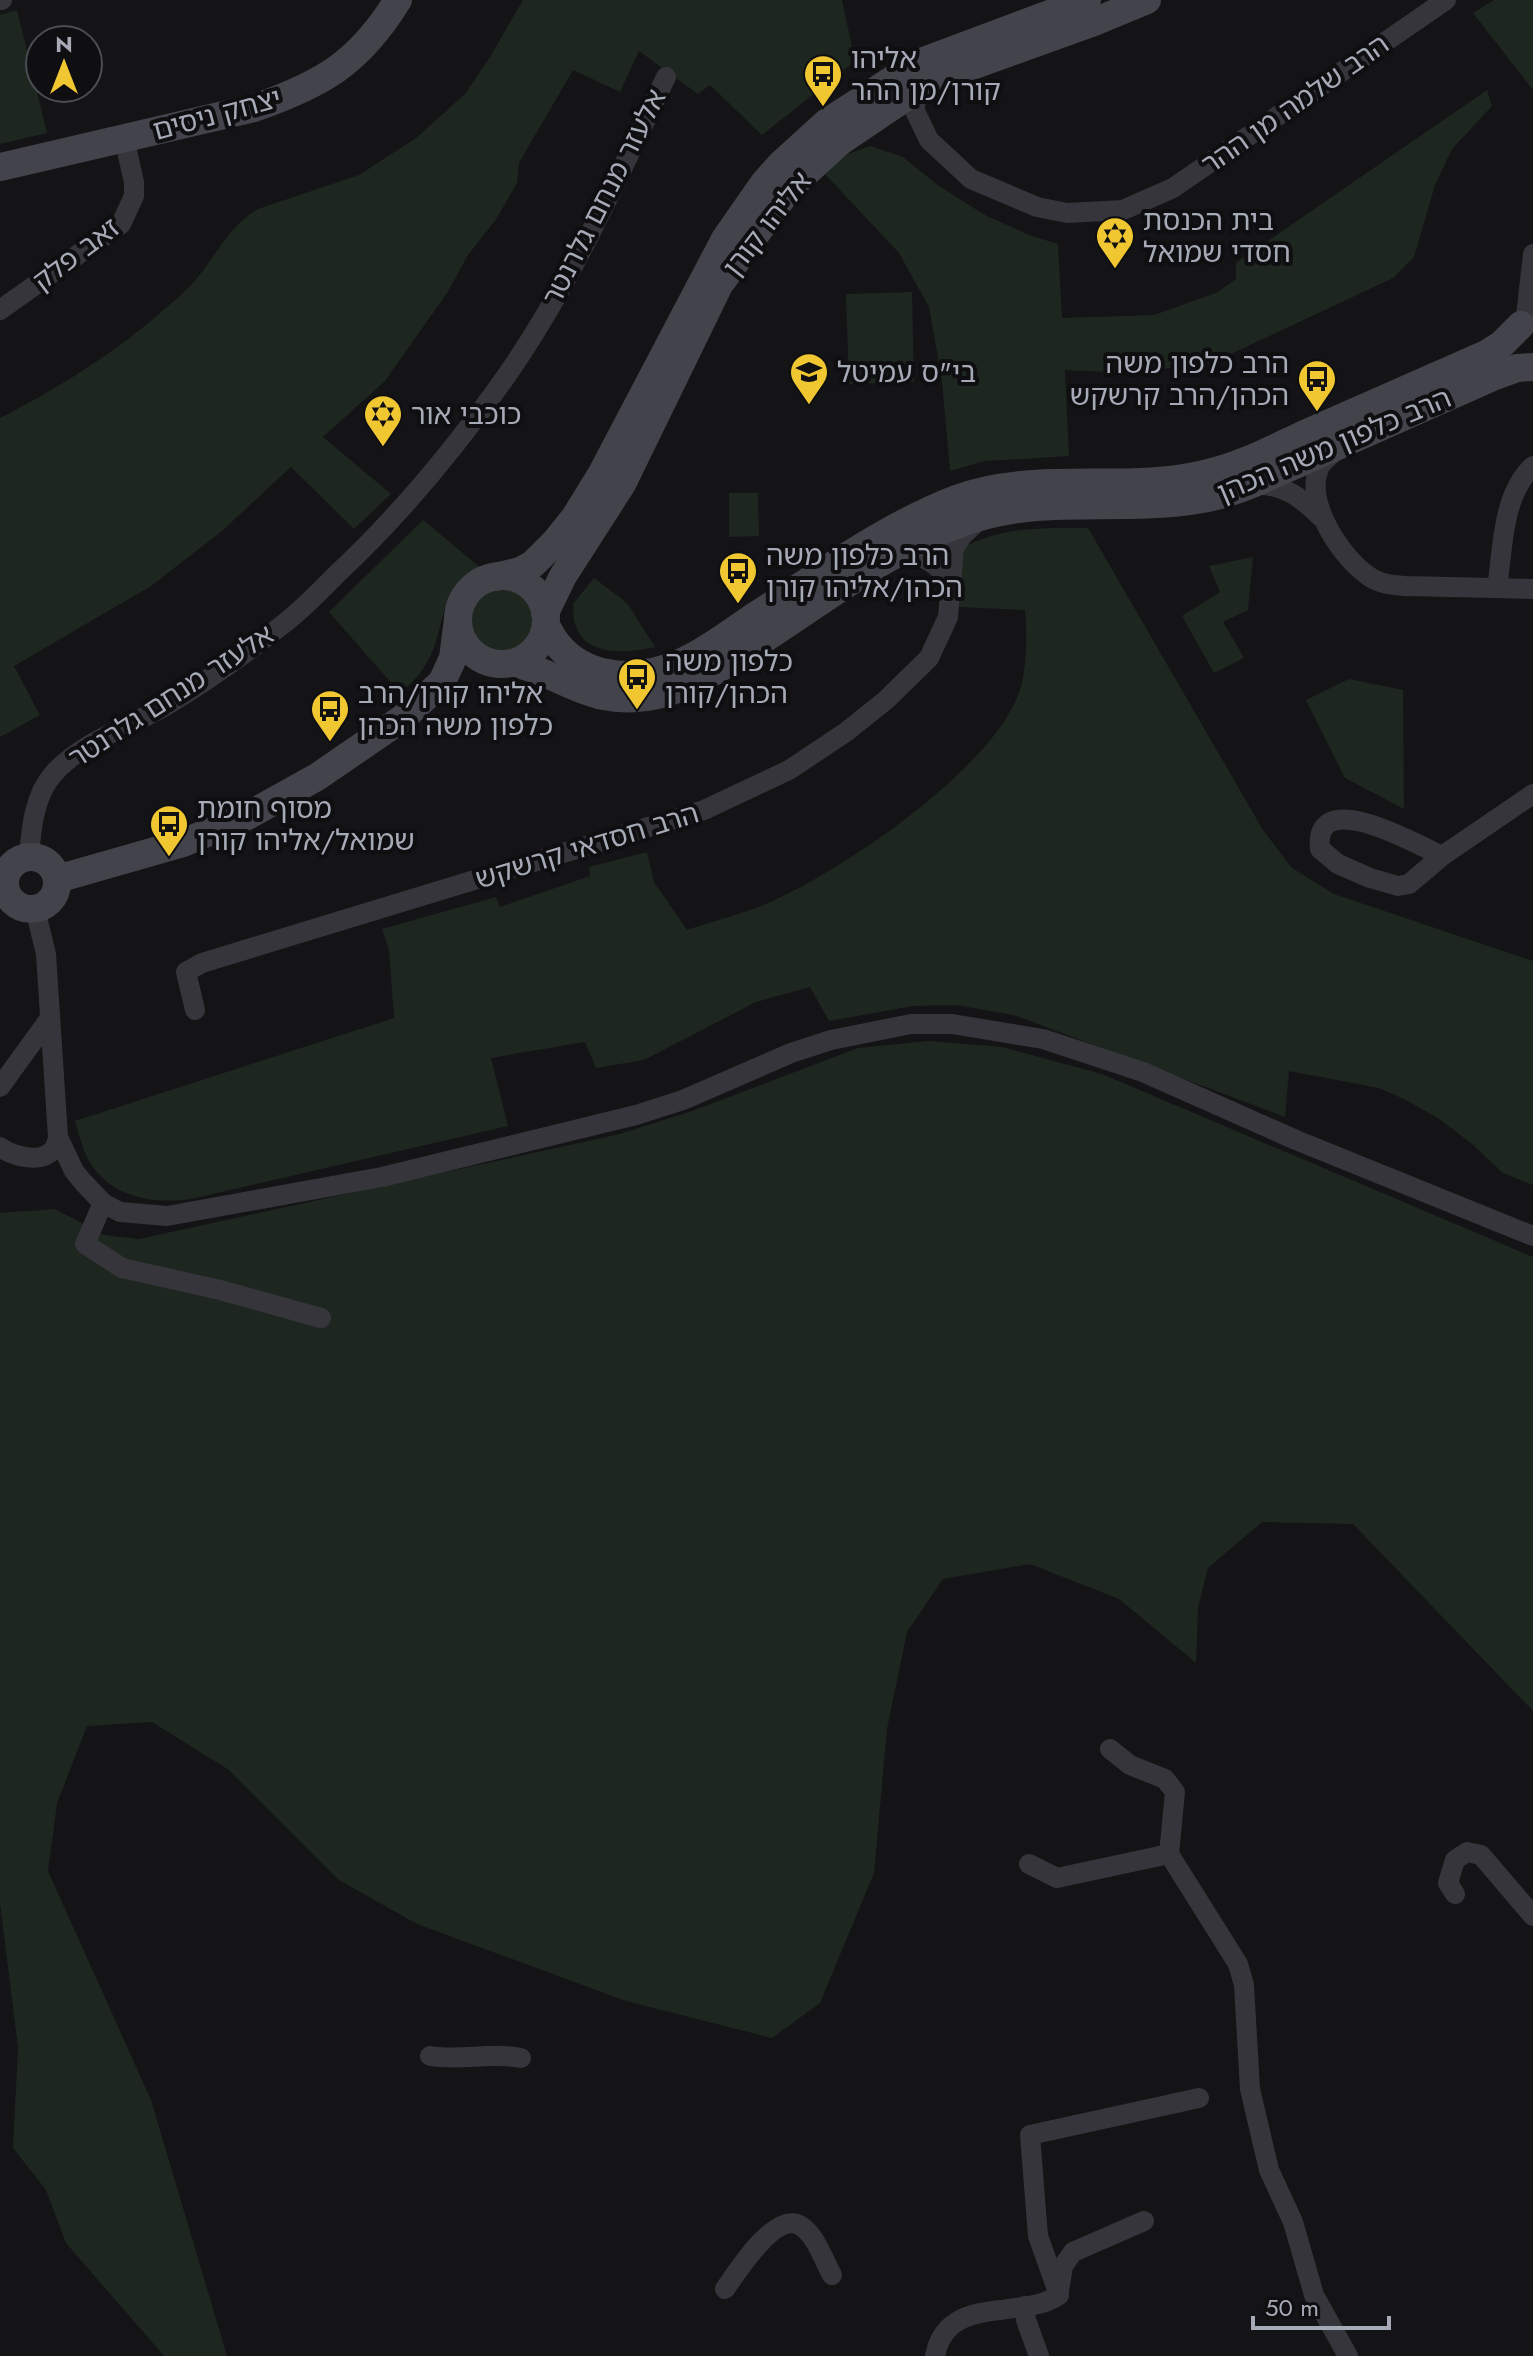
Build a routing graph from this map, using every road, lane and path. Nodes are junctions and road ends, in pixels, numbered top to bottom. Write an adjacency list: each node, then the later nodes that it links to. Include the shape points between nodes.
1 (398, 0): 7 (street, יצחק ניסים, via 372,38 334,74 312,86 254,108)
2 (1087, 0): 21 (street, אליהו קורן, via 918,63 851,105 792,154 764,183 725,239 575,517 533,564)
3 (1147, 0): 6 (street, אליהו קורן)
4 (1446, 0): 6 (street, הרב שלמה מן ההר, via 1173,188 1123,210 1067,213 1037,207 971,179 929,140 915,111)
5 (666, 77): 31 (street, אלעזר מנחם גלרנטר, via 546,312 445,458 376,537 288,620 197,686 83,750 53,774 42,790)
6 (916, 90): 26 (street, אליהו קורן, via 818,161 782,198 719,285 622,484 563,576)
7 (124, 138): 8 (street, יצחק ניסים); 11 (street, זאב פלק, via 134,196 121,224)
8 (0, 167)
9 (1533, 254): 10 (street)
10 (1533, 266): 12 (street)
11 (0, 310)
12 (1527, 316): 13 (street, via 1522,344); 26 (street, הרב כלפון משה הכהן, via 1486,354 1207,474 992,489 923,513 668,667 623,675 599,672 562,651 552,640)
13 (1533, 359)
14 (1533, 367): 15 (street, הרב כלפון משה הכהן, via 1495,376)
15 (1342, 444): 17 (street, הרב כלפון משה הכהן); 19 (street, via 1319,467 1314,485)
16 (1533, 466): 22 (street, via 1513,493)
17 (1248, 485): 18 (street, הרב כלפון משה הכהן, via 1182,501); 19 (street, via 1272,485 1301,497)
18 (984, 516): 20 (street, הרב כלפון משה הכהן); 24 (street, הרב חסדאי קרשקש, via 954,548)
19 (1325, 522): 22 (street, via 1349,557 1386,584)
20 (903, 551): 24 (street, via 935,564 947,579); 27 (street, הרב כלפון משה הכהן, via 722,666 657,695 593,695 546,673)
21 (495, 577): 25 (street, via 469,591); 26 (street, via 528,584 542,602)
22 (1497, 588): 23 (street)
23 (1533, 589)
24 (951, 600): 35 (street, הרב חסדאי קרשקש, via 940,638 911,677 846,732 789,770 704,810 202,963 186,972)
25 (458, 619): 27 (street, via 465,644 484,660); 28 (street, via 449,669)
26 (546, 619): 27 (street, via 532,653)
27 (505, 663): 28 (street, via 470,673)
28 (430, 695): 32 (street, via 309,783 247,816 183,843)
29 (1533, 794): 30 (street)
30 (1442, 856): 30 (street, via 1358,819 1331,823 1319,839 1320,849 1338,864 1398,886 1420,877)
31 (29, 858): 32 (street, via 46,862); 33 (street, via 10,868)
32 (57, 879): 34 (street, via 52,898)
33 (3, 888): 34 (street, via 16,904)
34 (35, 909): 36 (street, via 46,954)
35 (195, 1010)
36 (50, 1018): 37 (street); 38 (street)
37 (0, 1087)
38 (58, 1137): 39 (street, via 54,1149 43,1156 23,1156); 40 (street, via 74,1171)
39 (0, 1147)
40 (103, 1203): 41 (street, via 120,1212 167,1216 382,1177 636,1115 831,1040 911,1024 952,1024 1043,1039 1143,1072); 42 (street, via 85,1244 122,1268)
41 (1533, 1236)
42 (321, 1318)
43 (1110, 1749): 44 (street, via 1130,1765 1165,1779 1175,1792)
44 (1169, 1854): 45 (street, via 1057,1878); 58 (street, via 1238,1964 1250,2089 1269,2170 1293,2222 1314,2295)
45 (1029, 1864)
46 (1455, 1894): 47 (street, via 1448,1883 1455,1860 1467,1852 1481,1855)
47 (1533, 1916)
48 (430, 2056): 49 (street)
49 (521, 2058)
50 (1199, 2098): 54 (street, via 1030,2135 1038,2236)
51 (1144, 2221): 54 (street, via 1073,2252 1063,2266)
52 (832, 2275): 53 (street, via 806,2231 788,2224 760,2242)
53 (725, 2289)
54 (1059, 2295): 55 (street)
55 (1025, 2306): 56 (street, via 988,2310 959,2321 944,2334); 57 (street)
56 (935, 2356)
57 (1039, 2356)
58 (1348, 2356)

